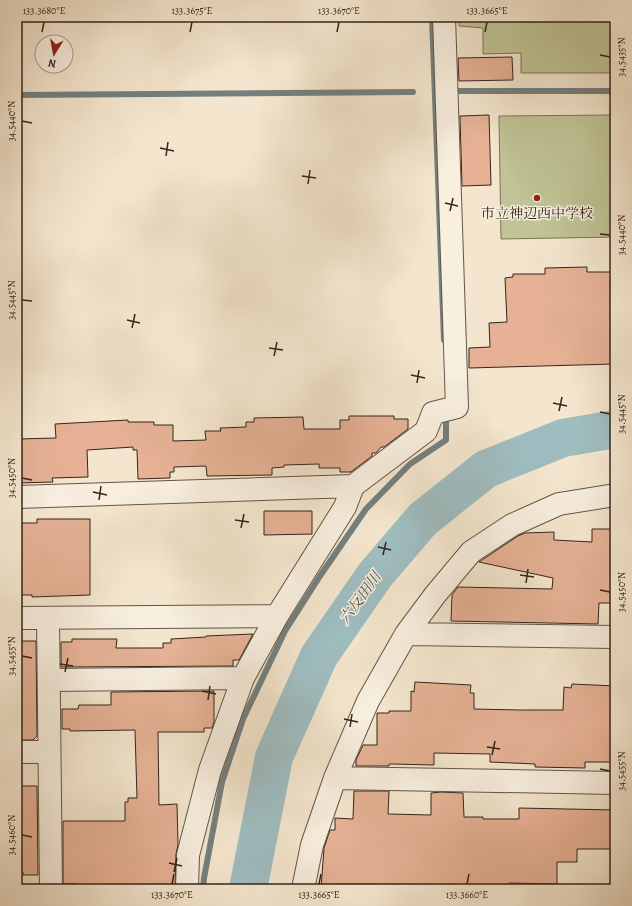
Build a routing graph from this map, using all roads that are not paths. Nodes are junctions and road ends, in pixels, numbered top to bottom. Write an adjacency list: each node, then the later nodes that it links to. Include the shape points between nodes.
1 (444, 17): 2 (street, via 457,407 433,413 426,431)
2 (353, 486): 4 (street); 5 (street, via 345,506)
3 (615, 495): 8 (street, via 559,504 506,529 471,552)
4 (17, 497)
5 (277, 616): 7 (street); 10 (street)
6 (17, 618): 7 (street)
7 (48, 618): 11 (street)
8 (406, 634): 9 (street); 14 (street, via 368,701)
9 (615, 637)
10 (243, 678): 11 (street); 17 (street, via 210,770 188,855)
11 (50, 680): 13 (street)
12 (17, 752): 13 (street)
13 (49, 752): 16 (street)
14 (336, 778): 15 (street); 18 (street, via 312,845)
15 (615, 783)
16 (51, 889)
17 (186, 889)
18 (304, 889)

